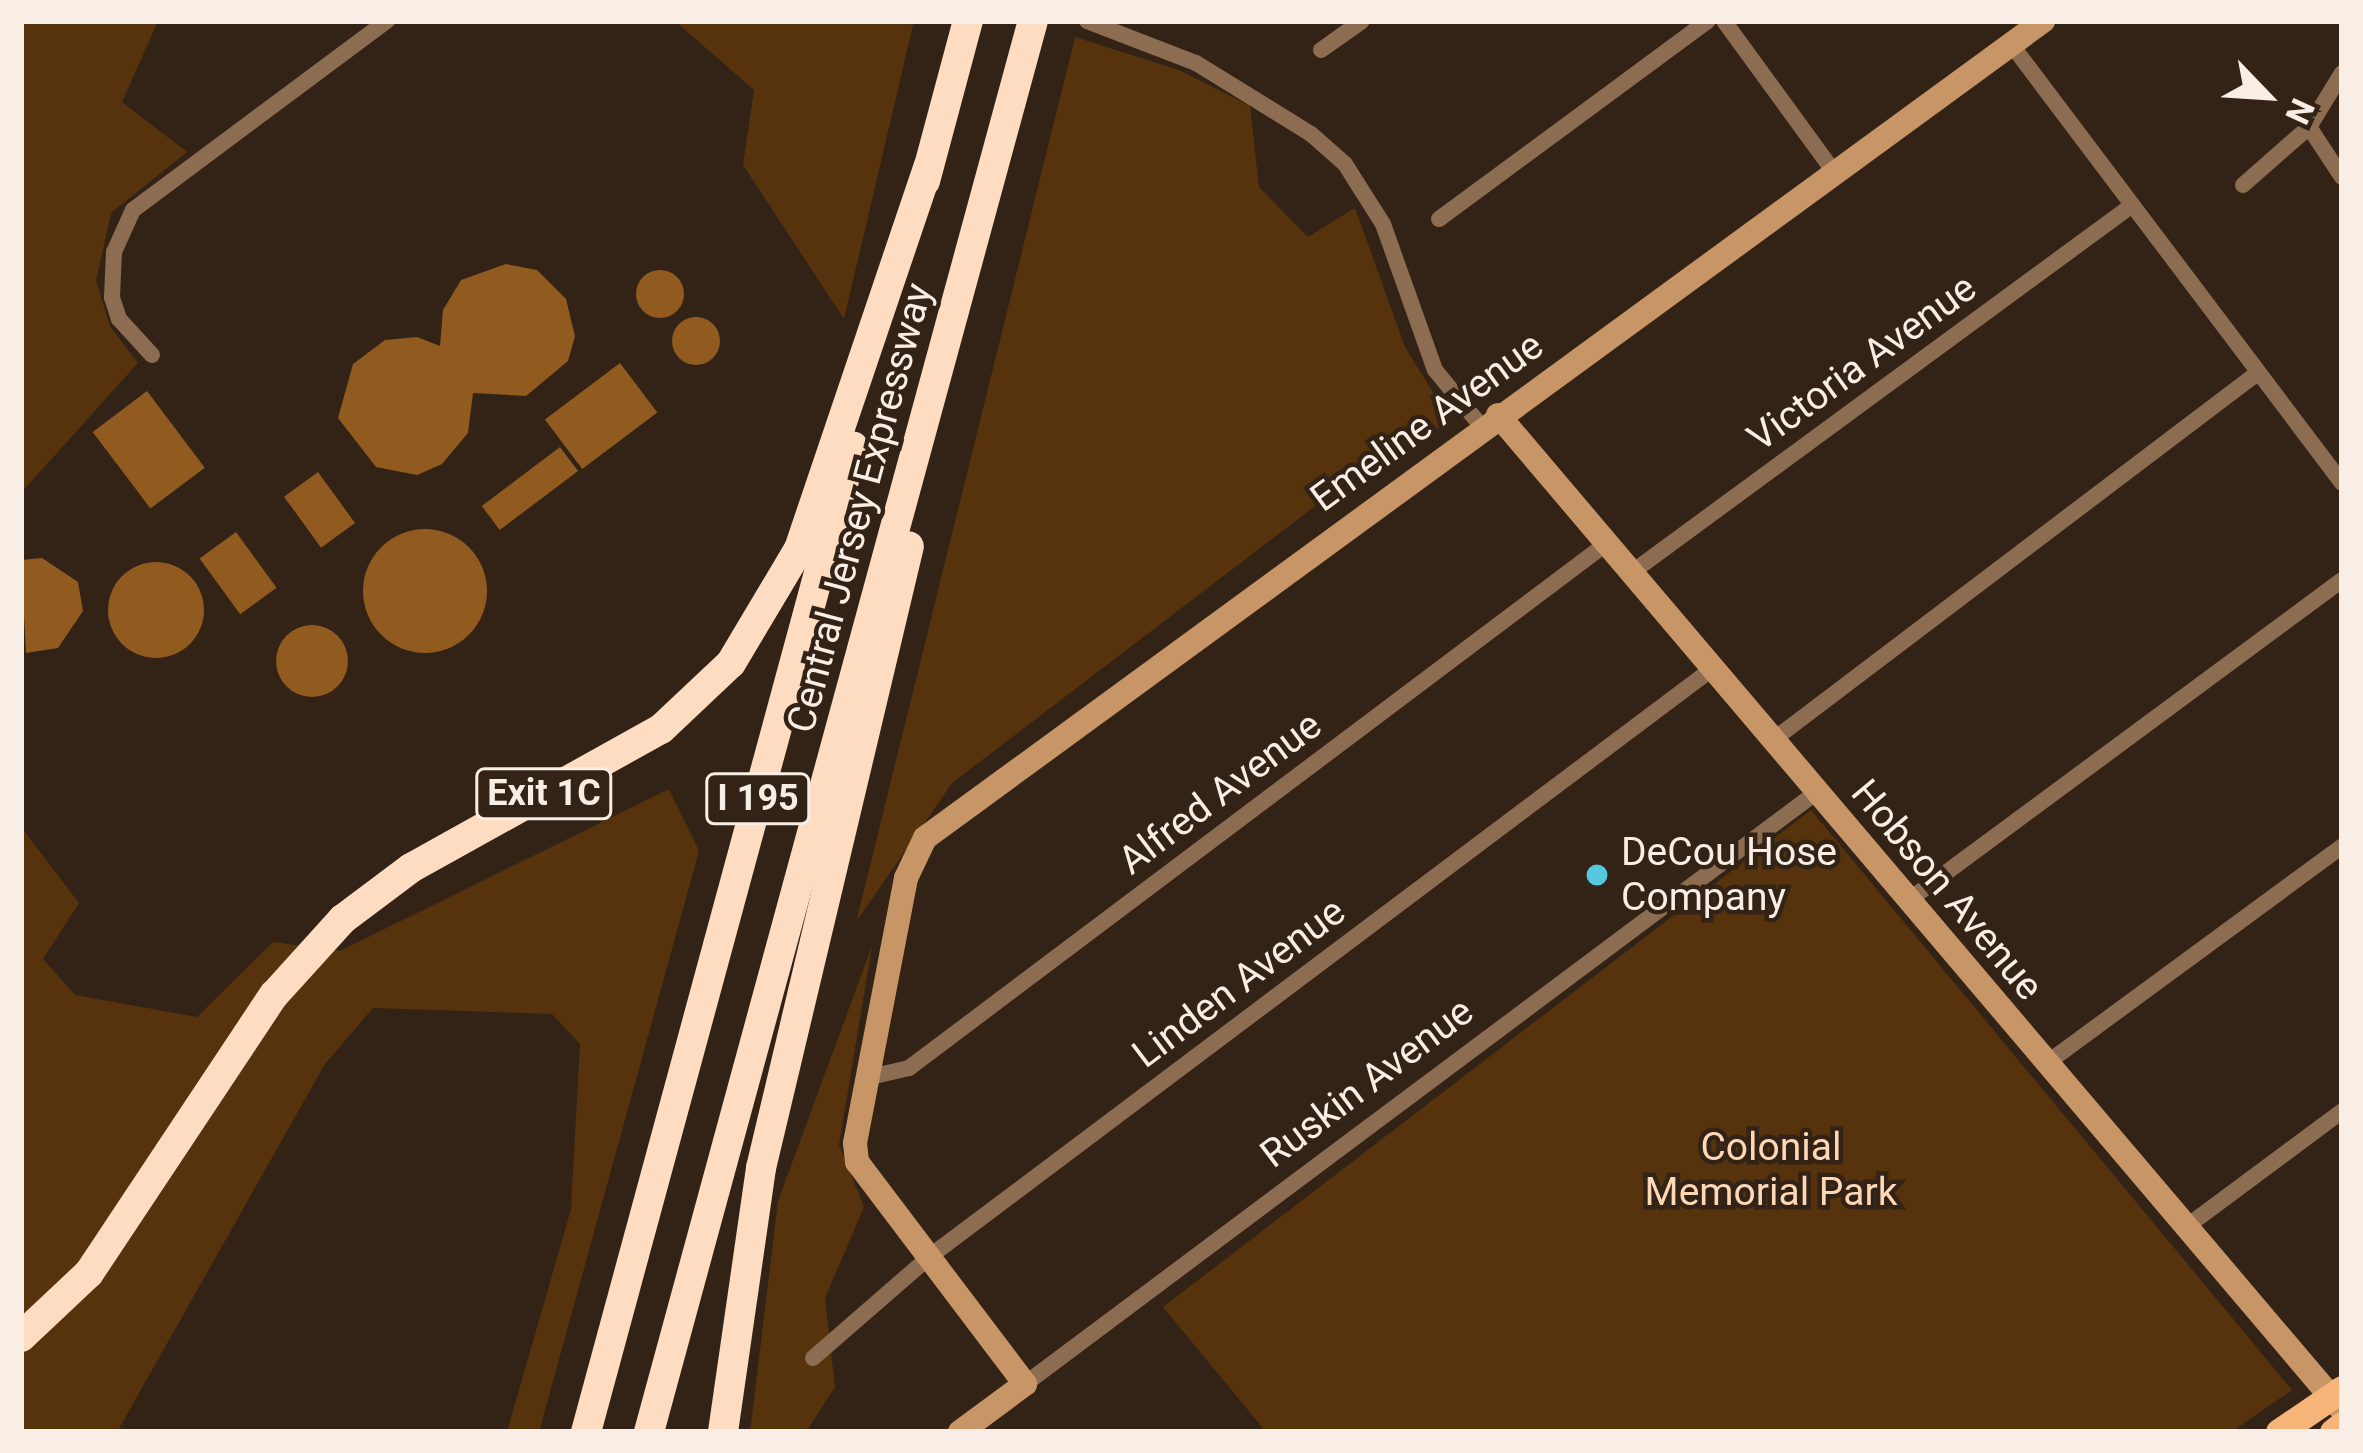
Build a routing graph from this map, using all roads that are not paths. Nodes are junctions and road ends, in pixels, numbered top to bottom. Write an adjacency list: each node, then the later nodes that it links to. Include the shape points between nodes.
1 (386, 21): 20 (street, via 133,210 113,252 112,297 118,320)
2 (968, 21): 13 (highway, Central Jersey Expressway / I 195)
3 (1033, 21): 19 (highway, Central Jersey Expressway / I 195)
4 (1087, 21): 22 (street, Hobson Avenue, via 1196,63 1345,164 1382,224 1435,370)
5 (1361, 21): 10 (street)
6 (1708, 21): 18 (street)
7 (1724, 21): 14 (street)
8 (2042, 21): 9 (street, Emeline Avenue)
9 (2011, 44): 14 (street, Emeline Avenue); 17 (street)
10 (1321, 50)
11 (2342, 74): 12 (street)
12 (2309, 127): 15 (street); 16 (street)
13 (929, 166): 37 (highway, Exit 1C, via 799,549 731,663 661,729 411,868 343,919 274,995 88,1273); 42 (highway, Central Jersey Expressway / I 195)
14 (1834, 172): 22 (street, Emeline Avenue)
15 (2342, 177)
16 (2242, 185)
17 (2131, 206): 21 (street); 25 (street, Victoria Avenue)
18 (1439, 219)
19 (961, 285): 43 (highway, Central Jersey Expressway / I 195); 44 (highway, via 888,654 761,1168)
20 (152, 355)
21 (2256, 374): 23 (street); 28 (street)
22 (1490, 421): 24 (street, Hobson Avenue); 33 (street, Emeline Avenue, via 939,822 906,878)
23 (2342, 483)
24 (1606, 544): 25 (street, Hobson Avenue); 33 (street, Alfred Avenue, via 909,1068)
25 (1631, 573): 27 (street, Hobson Avenue)
26 (2342, 580): 31 (street)
27 (1712, 669): 28 (street, Hobson Avenue); 36 (street, Linden Avenue)
28 (1773, 740): 29 (street, Hobson Avenue)
29 (1817, 792): 31 (street, Hobson Avenue); 39 (street, Ruskin Avenue)
30 (2342, 846): 32 (street)
31 (1909, 901): 32 (street, Hobson Avenue)
32 (2047, 1063): 35 (street, Hobson Avenue)
33 (866, 1078): 36 (street, Emeline Avenue, via 855,1122 857,1162)
34 (2342, 1111): 35 (street)
35 (2186, 1227): 40 (street, Hobson Avenue)
36 (928, 1258): 38 (street, Linden Avenue); 39 (street, Emeline Avenue)
37 (21, 1337)
38 (813, 1358)
39 (1025, 1384): 45 (street, Ruskin Avenue)
40 (2338, 1398): 46 (main road)
41 (2342, 1425): 47 (main road)
42 (586, 1432)
43 (652, 1432)
44 (723, 1432)
45 (962, 1432)
46 (2279, 1432)
47 (2333, 1432)

